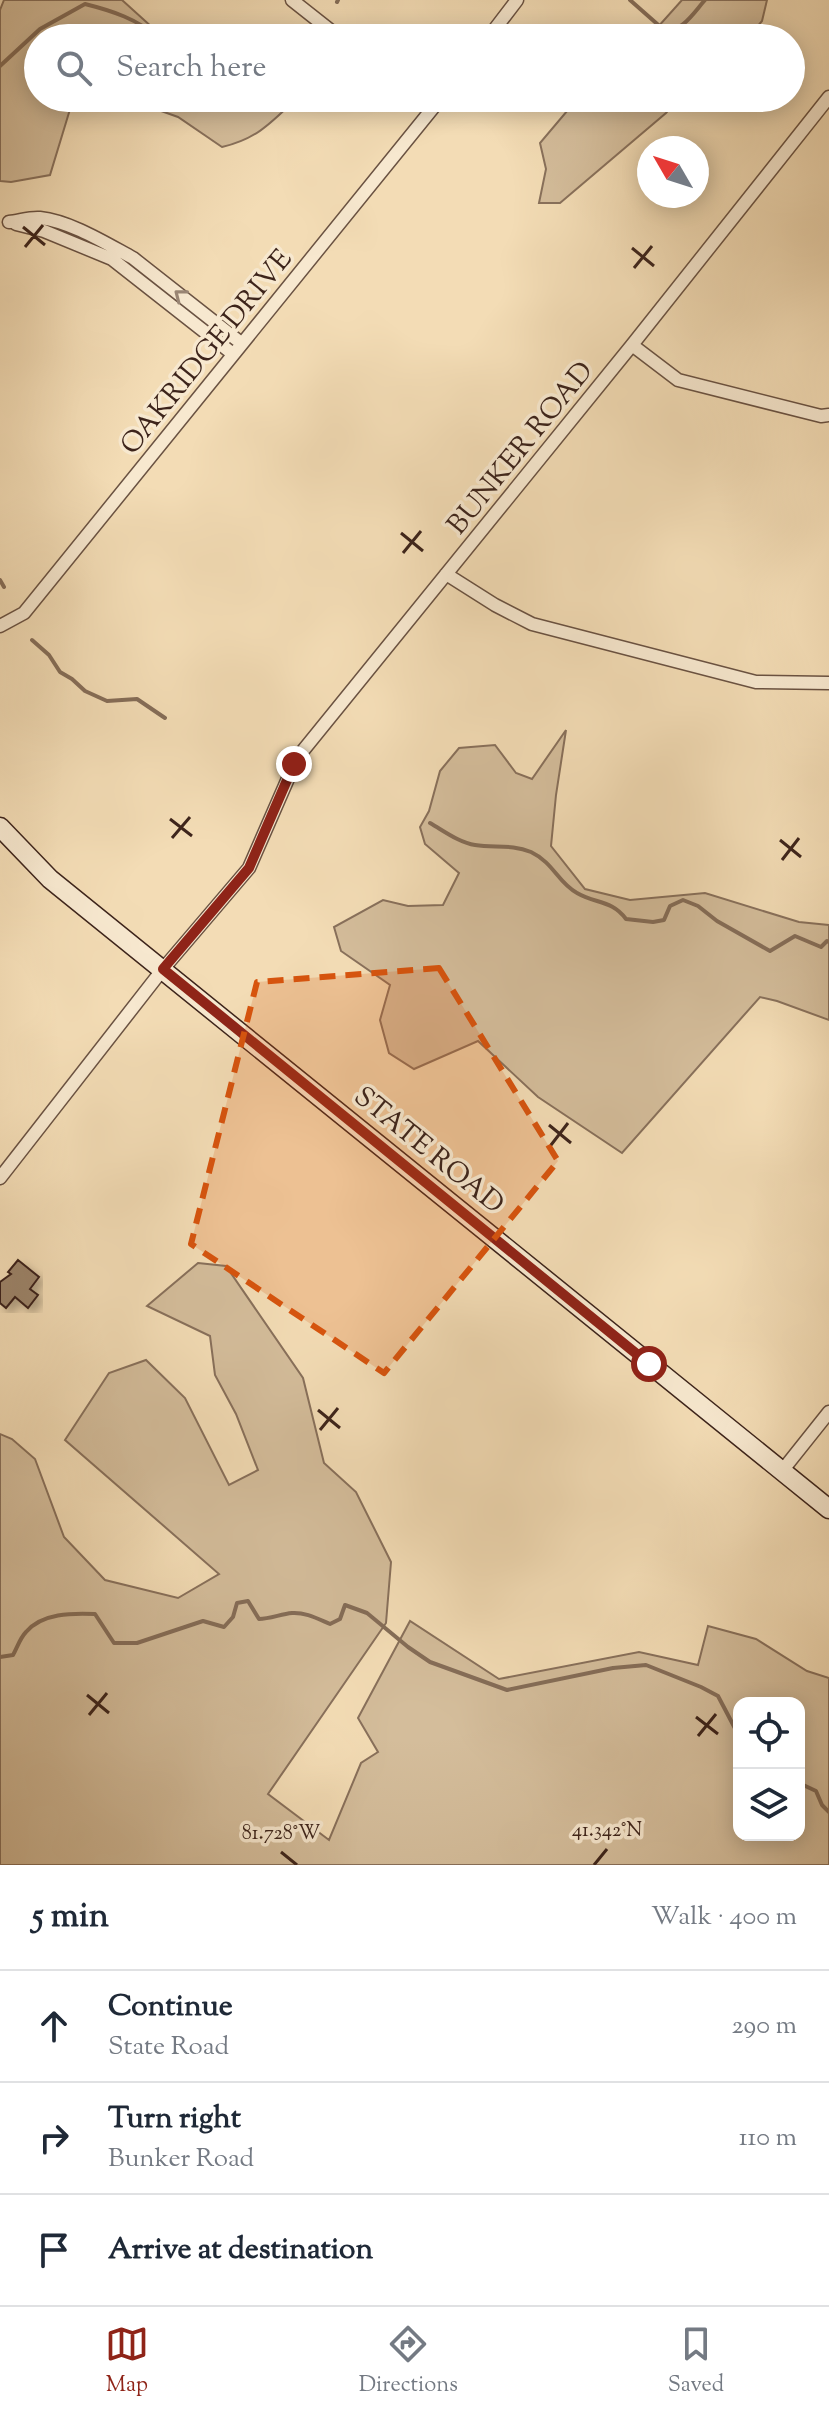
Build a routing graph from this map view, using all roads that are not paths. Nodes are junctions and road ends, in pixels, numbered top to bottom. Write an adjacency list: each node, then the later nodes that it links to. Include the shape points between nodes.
1 (292, 0): 3 (street)
2 (517, 0): 4 (street)
3 (322, 24)
4 (499, 24)
5 (829, 97): 7 (street, BUNKER ROAD)
6 (429, 112): 8 (street, OAKRIDGE DRIVE)
7 (632, 345): 9 (street, via 678,380); 10 (street, BUNKER ROAD)
8 (237, 349): 8 (street, one-way to 8, via 114,247 59,222 9,222 112,259); 11 (street, OAKRIDGE DRIVE, via 24,613)
9 (829, 415)
10 (446, 574): 12 (street, via 532,624 756,682); 14 (street, BUNKER ROAD, via 297,758 249,868)
11 (0, 626)
12 (829, 683)
13 (0, 827): 14 (main road, STATE ROAD, via 50,879)
14 (163, 969): 15 (street, BUNKER ROAD); 17 (main road, STATE ROAD)
15 (0, 1178)
16 (829, 1412): 17 (street)
17 (782, 1471): 18 (main road, STATE ROAD)
18 (829, 1509)

